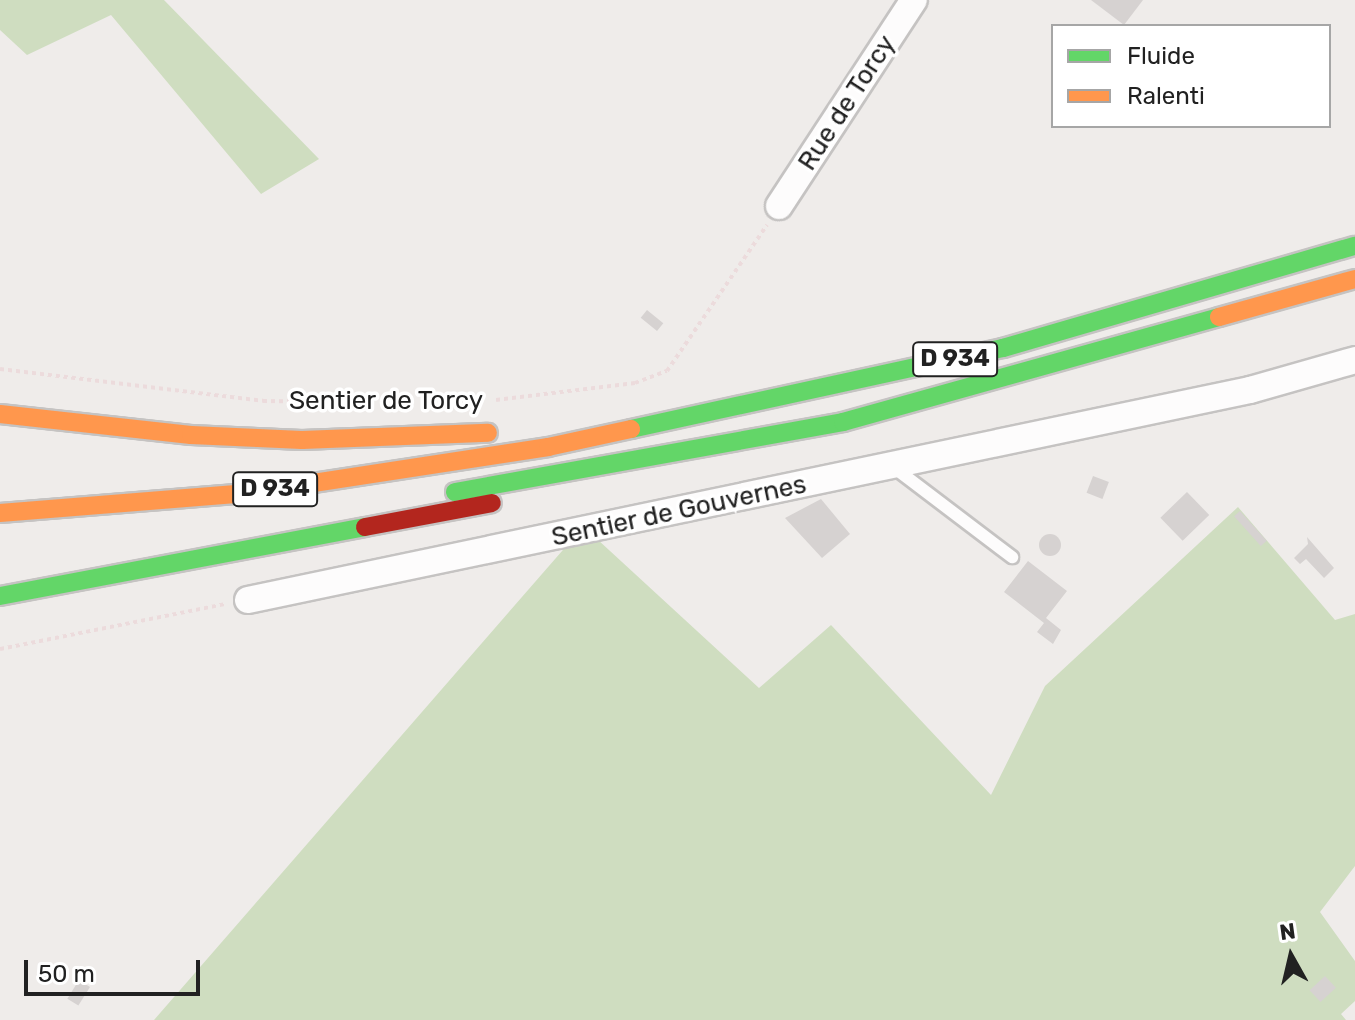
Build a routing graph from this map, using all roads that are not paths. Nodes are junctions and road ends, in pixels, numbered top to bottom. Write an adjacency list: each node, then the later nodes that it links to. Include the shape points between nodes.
1 (914, 0): 2 (street, Rue de Torcy)
2 (779, 206)
3 (1355, 246): 7 (highway, D 934, via 1003,348)
4 (1355, 279): 9 (highway, D 934, via 843,422)
5 (1355, 360): 8 (street, Sentier de Gouvernes, via 1250,390)
6 (0, 414): 7 (highway, via 191,435 302,440 490,432)
7 (548, 447): 11 (highway, D 934, via 248,493)
8 (892, 466): 12 (lane); 14 (street, Sentier de Gouvernes)
9 (524, 483): 10 (highway, D 934); 13 (highway, via 484,509)
10 (385, 502)
11 (0, 513)
12 (1012, 557)
13 (0, 596)
14 (248, 600)

